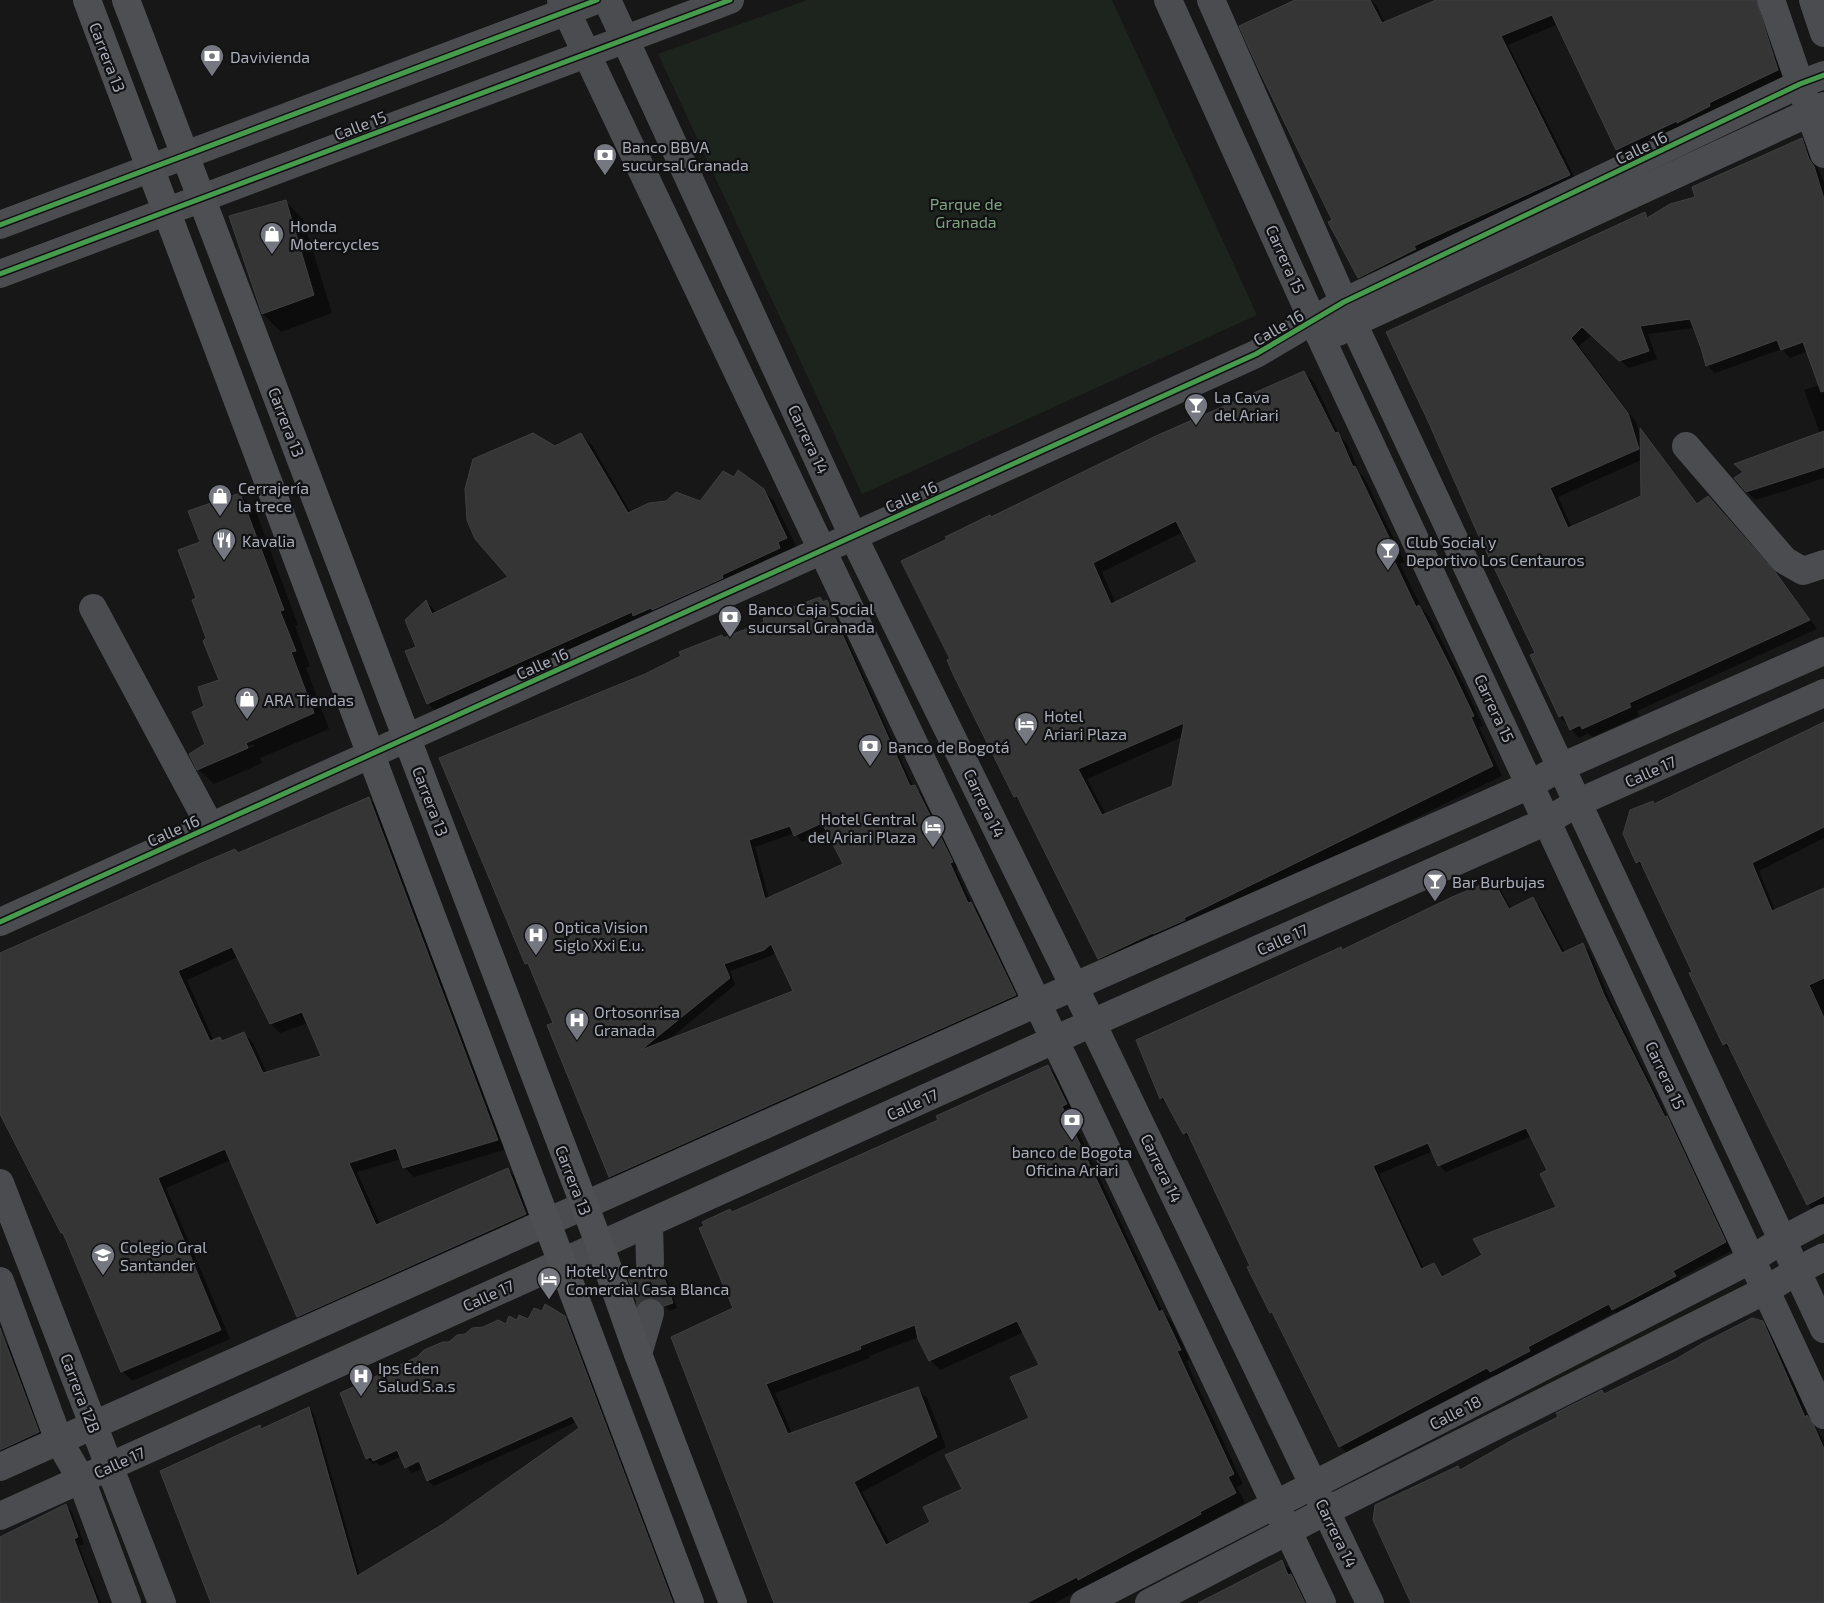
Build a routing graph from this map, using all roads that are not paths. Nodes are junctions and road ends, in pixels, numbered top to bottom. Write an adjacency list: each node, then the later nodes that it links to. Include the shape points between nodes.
1 (87, 0): 18 (main road, Carrera 13)
2 (126, 0): 17 (main road, Carrera 13)
3 (597, 0): 10 (street, Calle 15)
4 (607, 0): 12 (street, Carrera 14)
5 (730, 0): 12 (street, Calle 15)
6 (1168, 0): 25 (street, Carrera 15)
7 (1211, 0): 24 (street)
8 (1771, 0): 14 (street)
9 (1813, 0): 11 (street)
10 (564, 6): 13 (street); 17 (street, Calle 15)
11 (1824, 33)
12 (625, 38): 13 (street, Calle 15); 27 (street, Carrera 14)
13 (586, 53): 19 (street, Calle 15); 28 (street)
14 (1812, 80): 15 (street); 20 (street, Calle 16)
15 (1817, 109): 16 (street); 20 (street, Calle 16)
16 (1824, 154)
17 (185, 156): 18 (street, Calle 15); 19 (main road, Carrera 13)
18 (150, 169): 21 (main road, Carrera 13); 22 (street, Calle 15)
19 (201, 198): 21 (street, Calle 15); 35 (main road, Carrera 13)
20 (1582, 204): 24 (street, Calle 16)
21 (166, 212): 23 (street, Calle 15); 36 (main road, Carrera 13)
22 (0, 225)
23 (0, 274)
24 (1348, 312): 25 (street, Calle 16); 37 (street)
25 (1319, 331): 27 (street, Calle 16, via 1256,354); 38 (street, Carrera 15)
26 (1686, 446): 29 (street, via 1784,560 1803,571)
27 (853, 536): 28 (street, Calle 16); 43 (street, Carrera 14)
28 (822, 550): 35 (street, Calle 16); 44 (street)
29 (1824, 564)
30 (93, 608): 41 (street)
31 (1824, 651): 32 (street)
32 (1746, 686): 34 (street); 37 (street)
33 (1824, 693): 34 (street, Calle 17)
34 (1753, 725): 39 (street, Calle 17)
35 (407, 738): 36 (street, Calle 16); 48 (main road, Carrera 13)
36 (371, 754): 41 (street, Calle 16); 50 (main road, Carrera 13)
37 (1561, 767): 38 (street); 39 (street)
38 (1530, 785): 40 (street, Carrera 15); 43 (street)
39 (1577, 803): 40 (street, Calle 17); 52 (street)
40 (1547, 821): 45 (street, Calle 17); 55 (street, Carrera 15)
41 (210, 826): 42 (street, Calle 16)
42 (0, 922)
43 (1074, 986): 44 (street); 45 (street, Carrera 14)
44 (1037, 1004): 46 (street); 48 (street)
45 (1092, 1023): 46 (street, Calle 17); 70 (street, Carrera 14)
46 (1054, 1040): 51 (street, Calle 17); 71 (street)
47 (0, 1183): 65 (street, Carrera 12B)
48 (584, 1206): 50 (street); 53 (main road, Carrera 13)
49 (1824, 1218): 52 (street, Calle 18)
50 (546, 1223): 57 (main road, Carrera 13); 65 (street)
51 (649, 1223): 53 (street, Calle 17); 56 (street)
52 (1782, 1240): 55 (street, Calle 18); 58 (street)
53 (600, 1246): 57 (street, Calle 17); 63 (main road, Carrera 13)
54 (1824, 1257): 58 (street, Calle 18)
55 (1752, 1259): 60 (street, Carrera 15); 70 (street, Calle 18)
56 (650, 1262)
57 (561, 1263): 67 (street, Calle 17); 78 (main road, Carrera 13)
58 (1797, 1271): 60 (street, Calle 18); 62 (street)
59 (0, 1281): 66 (street)
60 (1766, 1290): 64 (street, Carrera 15); 72 (street, Calle 18)
61 (650, 1312): 63 (street)
62 (1824, 1329)
63 (638, 1354): 79 (main road, Carrera 13)
64 (1824, 1414)
65 (94, 1426): 66 (street); 67 (street, Carrera 12B)
66 (59, 1441): 68 (street); 69 (street)
67 (110, 1466): 69 (street, Calle 17); 77 (street, Carrera 12B)
68 (0, 1467)
69 (81, 1480): 73 (street, Calle 17); 76 (street)
70 (1314, 1484): 71 (street, Calle 18); 72 (street, Carrera 14)
71 (1274, 1504): 74 (street); 80 (street, Calle 18)
72 (1326, 1511): 74 (street, Calle 18); 75 (street, Carrera 14)
73 (0, 1516)
74 (1287, 1531): 81 (street, Calle 18); 82 (street)
75 (1365, 1593): 82 (street)
76 (127, 1603)
77 (162, 1603)
78 (690, 1603)
79 (733, 1603)
80 (1084, 1603)
81 (1149, 1603)
82 (1322, 1603)

